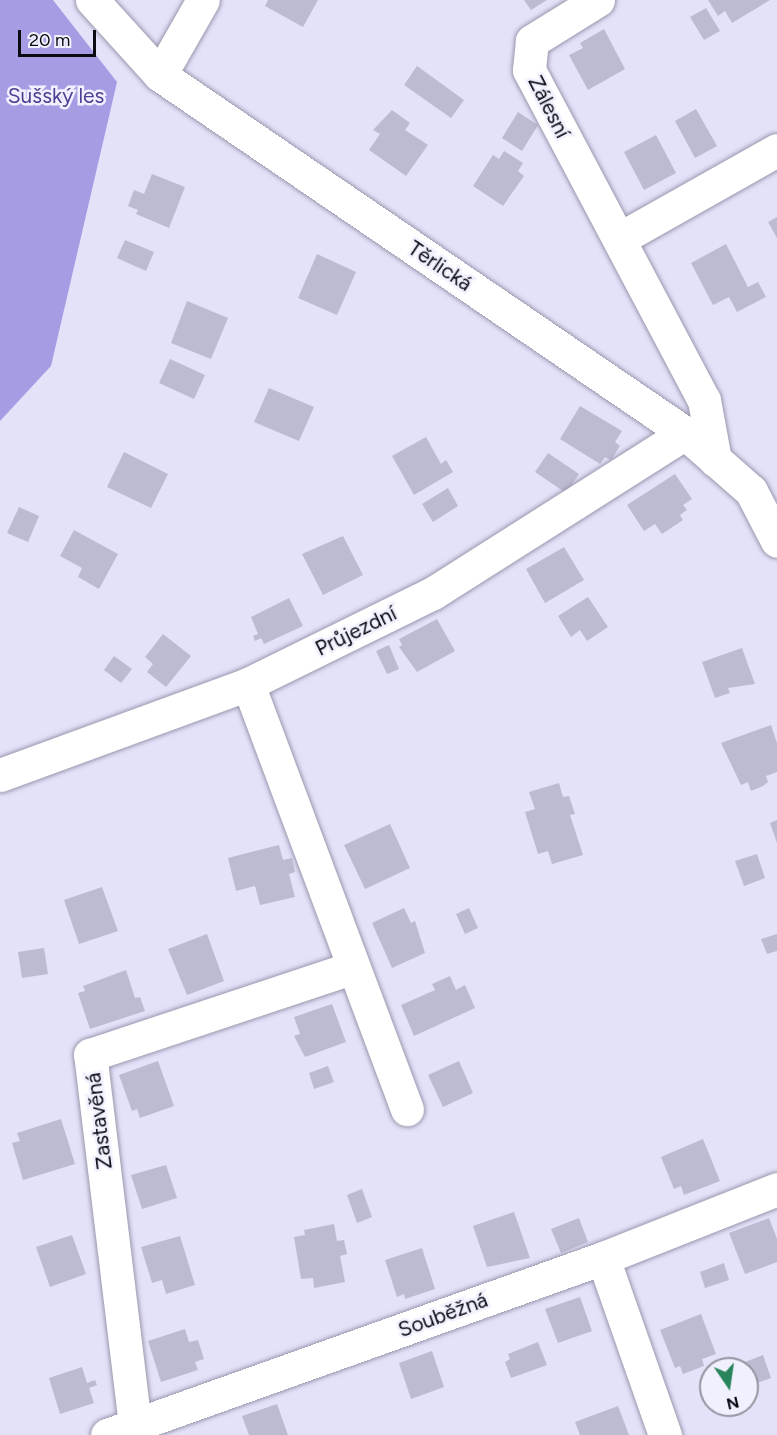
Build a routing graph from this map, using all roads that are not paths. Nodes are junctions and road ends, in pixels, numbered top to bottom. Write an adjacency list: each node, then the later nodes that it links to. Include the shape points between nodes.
1 (92, 0): 4 (street, Těrlická)
2 (203, 0): 4 (street)
3 (598, 0): 6 (street, Zálesní, via 532,41 529,70)
4 (160, 75): 7 (street, Těrlická)
5 (777, 150): 6 (street)
6 (619, 239): 8 (street, Zálesní, via 704,400)
7 (685, 433): 8 (street, Těrlická); 10 (street, Průjezdní, via 433,593)
8 (715, 460): 9 (street, Těrlická, via 751,491)
9 (777, 541)
10 (248, 684): 11 (street, Průjezdní); 12 (street)
11 (0, 775)
12 (352, 968): 13 (street); 16 (street, Zastavěná, via 90,1055)
13 (407, 1108)
14 (777, 1189): 15 (street, Souběžná)
15 (603, 1258): 16 (street, Souběžná); 17 (street)
16 (121, 1430)
17 (665, 1435)

